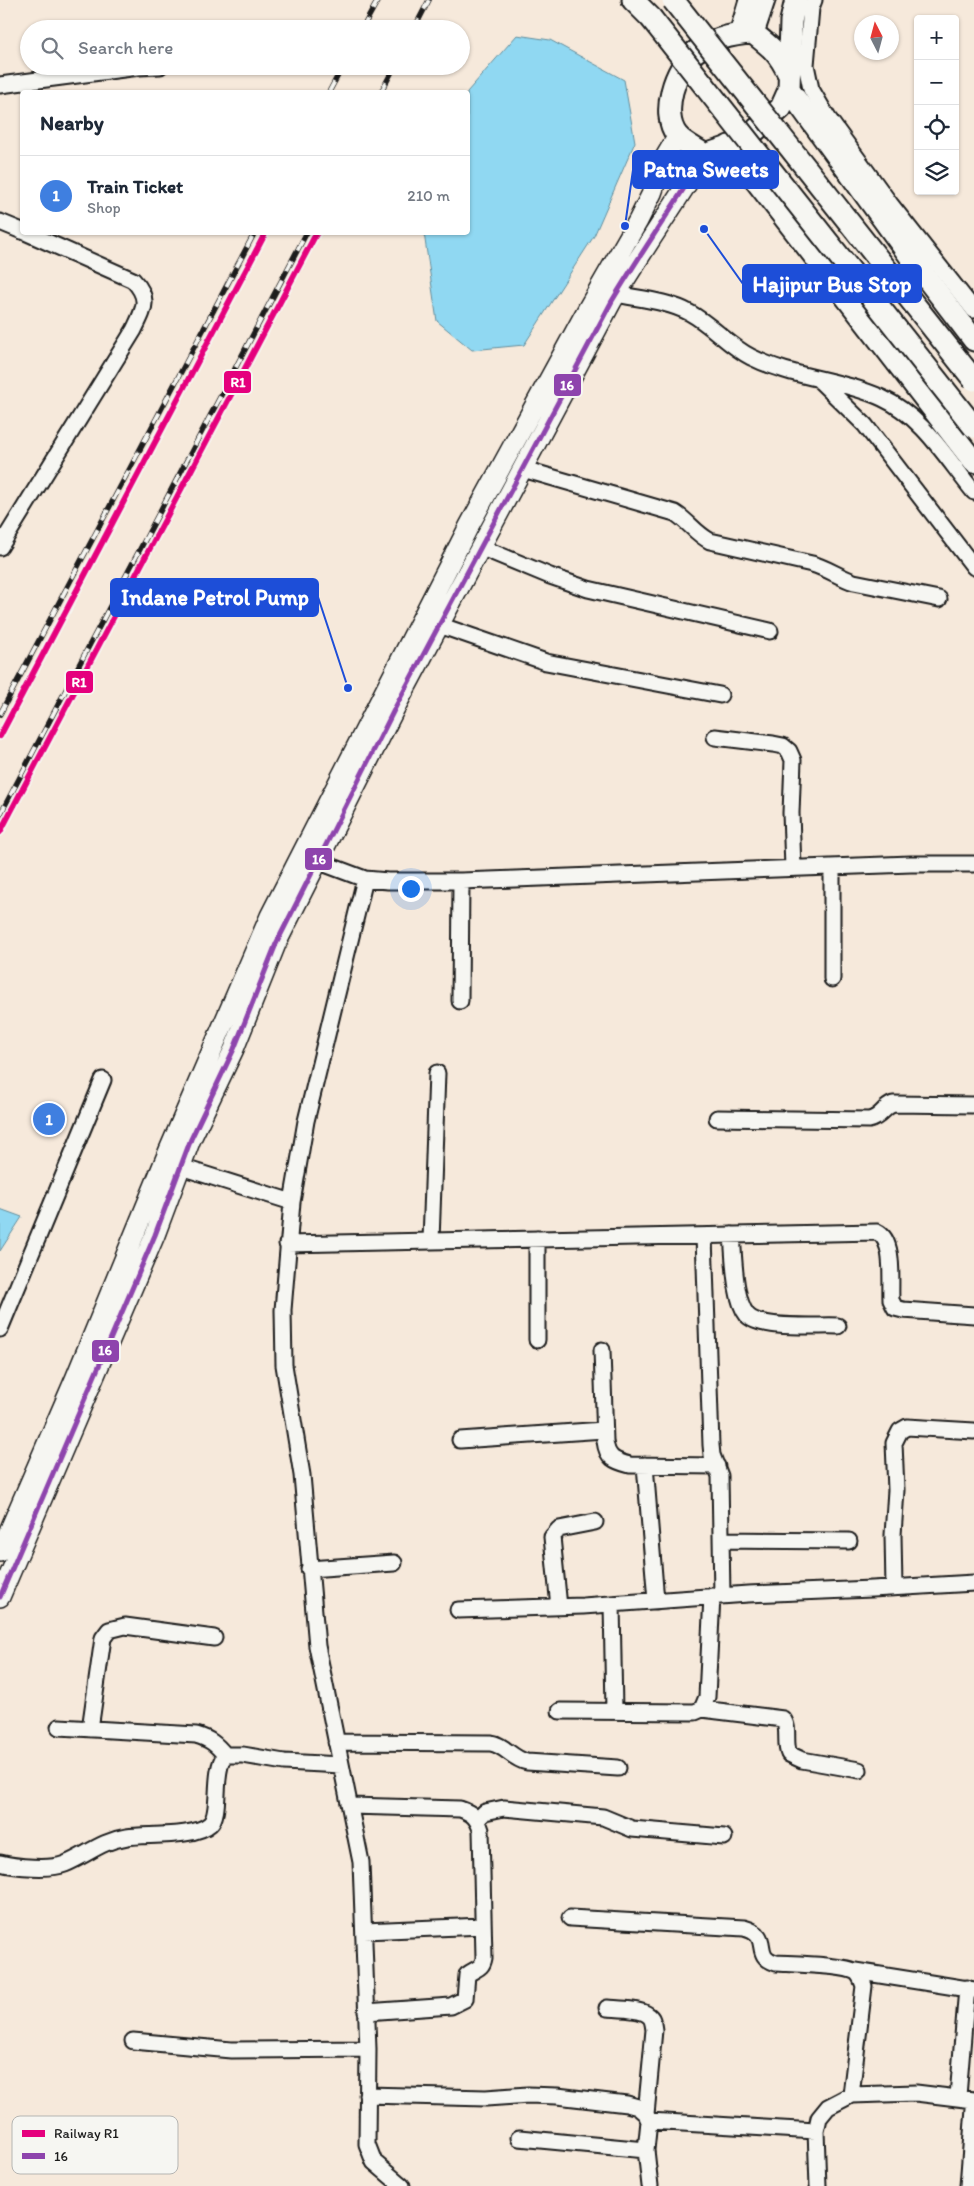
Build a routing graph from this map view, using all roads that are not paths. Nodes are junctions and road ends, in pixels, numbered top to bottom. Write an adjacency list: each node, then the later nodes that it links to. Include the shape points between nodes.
1 (633, 0): 21 (highway, bridge, via 651,18)
2 (673, 0): 20 (highway, bridge)
3 (747, 0): 6 (street)
4 (764, 0): 6 (highway)
5 (806, 2): 8 (highway, via 791,21); 17 (street, via 806,65 810,89 891,205)
6 (745, 34): 8 (highway, via 780,56); 10 (highway, via 720,38 694,52 682,66 670,103 671,125)
7 (84, 75): 9 (street)
8 (789, 81): 11 (highway, via 781,108 741,143); 18 (highway, via 915,264)
9 (0, 85)
10 (677, 136): 12 (highway); 33 (main road, via 664,158 658,180 638,221 510,450)
11 (730, 146): 12 (highway); 22 (highway)
12 (705, 155): 16 (main road)
13 (0, 222): 14 (street)
14 (20, 230)
15 (31, 235): 26 (street, via 133,280 141,288 145,305 134,330)
16 (616, 294): 19 (street, via 689,312 750,356 779,370); 23 (main road)
17 (974, 310)
18 (974, 340)
19 (819, 380): 24 (street, via 883,398 903,411); 27 (street, via 865,425)
20 (974, 380)
21 (974, 427)
22 (974, 462)
23 (523, 469): 25 (main road); 28 (street, via 675,513 710,541 812,564 854,582)
24 (974, 492)
25 (480, 547): 29 (main road); 30 (street, via 588,589)
26 (0, 548)
27 (974, 567)
28 (939, 599)
29 (439, 625): 31 (street, via 546,662); 33 (main road)
30 (770, 631)
31 (720, 695)
32 (715, 737): 37 (street, via 784,746 789,751 793,760)
33 (367, 742): 34 (main road); 66 (main road, via 266,925)
34 (317, 861): 38 (street); 46 (main road, via 276,944 234,1049)
35 (974, 864): 36 (street)
36 (832, 867): 37 (street); 40 (street)
37 (793, 868): 39 (street)
38 (365, 879): 39 (street); 47 (street, via 306,1121)
39 (462, 881): 41 (street)
40 (832, 979)
41 (460, 1002)
42 (437, 1073): 51 (street)
43 (103, 1080): 55 (street)
44 (974, 1105): 45 (street, via 893,1104 887,1106 879,1117 868,1120)
45 (717, 1118)
46 (181, 1167): 47 (street); 72 (main road)
47 (292, 1202): 52 (street)
48 (732, 1235): 49 (street); 53 (street, via 877,1232 888,1243 891,1300 895,1308); 54 (street, via 739,1296 748,1317 764,1324)
49 (704, 1236): 50 (street); 62 (street, via 711,1446)
50 (538, 1239): 51 (street); 56 (street)
51 (431, 1241): 52 (street)
52 (287, 1244): 68 (street, via 284,1365 302,1475)
53 (974, 1315)
54 (838, 1326)
55 (0, 1329)
56 (537, 1340)
57 (602, 1350): 58 (street)
58 (604, 1430): 60 (street); 61 (street, via 606,1452 610,1458 630,1465)
59 (974, 1431): 70 (street, via 907,1427 896,1436)
60 (460, 1440)
61 (645, 1465): 62 (street); 73 (street)
62 (717, 1466): 64 (street)
63 (595, 1522): 75 (street, via 559,1529 552,1536)
64 (721, 1540): 65 (street); 71 (street)
65 (849, 1541)
66 (0, 1552)
67 (394, 1563): 68 (street)
68 (309, 1569): 83 (street, via 317,1646)
69 (974, 1583): 70 (street)
70 (894, 1588): 71 (street)
71 (717, 1596): 73 (street); 78 (street, via 707,1697)
72 (0, 1597)
73 (656, 1601): 74 (street)
74 (612, 1604): 75 (street); 80 (street)
75 (559, 1608): 76 (street)
76 (458, 1610)
77 (214, 1638): 82 (street, via 126,1626 109,1630 103,1638)
78 (702, 1709): 80 (street, via 695,1712); 87 (street, via 782,1719 786,1724 789,1754 802,1760)
79 (560, 1710): 80 (street)
80 (614, 1711)
81 (59, 1727): 82 (street)
82 (90, 1729): 84 (street, via 196,1735 208,1738)
83 (336, 1742): 85 (street); 86 (street, via 491,1743 527,1762)
84 (225, 1755): 85 (street); 91 (street, via 220,1761 211,1824 203,1828 111,1840 55,1867)
85 (341, 1766): 88 (street)
86 (618, 1768)
87 (859, 1770)
88 (350, 1806): 89 (street, via 460,1809); 94 (street, via 361,1862)
89 (478, 1819): 90 (street, via 485,1812 504,1808 603,1817 632,1829); 93 (street)
90 (724, 1838)
91 (0, 1863)
92 (570, 1918): 95 (street, via 744,1928 760,1936 766,1960)
93 (483, 1926): 94 (street); 98 (street, via 483,1965 466,1975 466,1992 459,2003)
94 (364, 1931): 98 (street)
95 (855, 1972): 96 (street); 101 (street, via 864,1986)
96 (971, 1989): 103 (street)
97 (607, 2008): 106 (street, via 642,2012 653,2021)
98 (366, 2012): 100 (street)
99 (133, 2041): 100 (street, via 231,2050)
100 (368, 2049): 102 (street)
101 (851, 2094): 103 (street); 107 (street, via 828,2107)
102 (367, 2095): 106 (street, via 557,2096 627,2104 638,2107); 110 (street, via 367,2144 374,2162)
103 (958, 2096): 104 (street)
104 (974, 2100)
105 (974, 2108): 113 (street)
106 (648, 2118): 107 (street); 109 (street)
107 (816, 2131): 112 (street)
108 (519, 2138): 109 (street)
109 (646, 2150): 111 (street)
110 (402, 2186)
111 (650, 2186)
112 (818, 2186)
113 (968, 2186)

